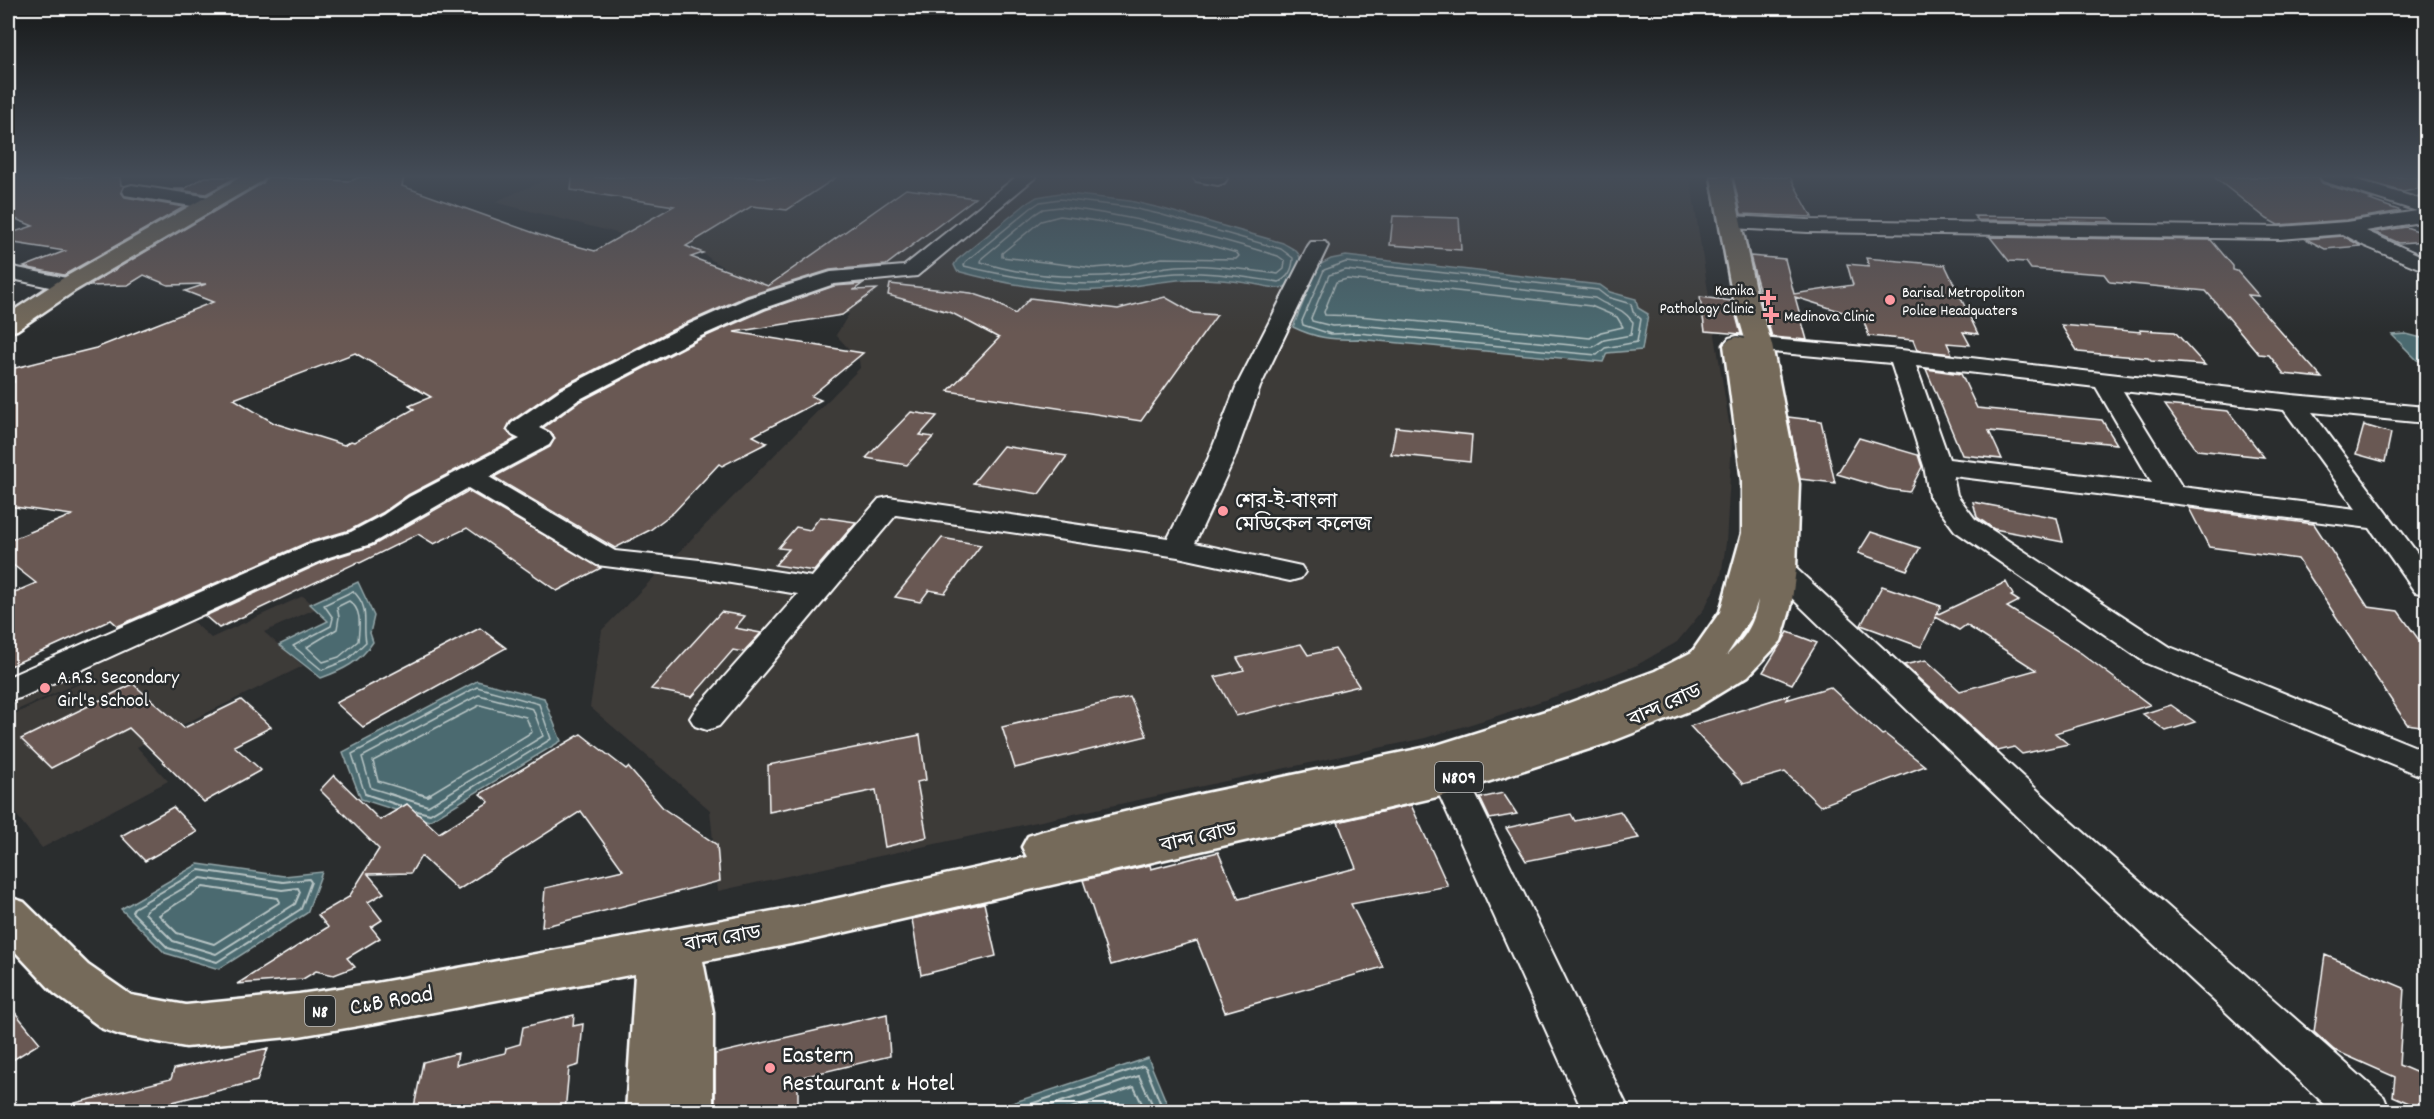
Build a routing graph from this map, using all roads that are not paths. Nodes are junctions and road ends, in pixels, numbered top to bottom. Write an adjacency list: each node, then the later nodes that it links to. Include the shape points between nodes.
1 (165, 229): 11 (main road)
2 (963, 229): 19 (street, via 910,272 831,278 711,322 569,395 521,429 540,439)
3 (1718, 229): 13 (main road, বান্দ রোড / N809)
4 (1732, 229): 13 (main road, বান্দ রোড / N809, via 1744,292)
5 (2025, 229): 6 (street, via 2280,233)
6 (2330, 229)
7 (2348, 229): 9 (street)
8 (1318, 246): 22 (street, via 1248,387 1221,459)
9 (2427, 265)
10 (8, 272): 11 (street)
11 (68, 285): 12 (main road)
12 (8, 325)
13 (1748, 344): 14 (street); 23 (main road, বান্দ রোড / N809, via 1784,484); 32 (main road, বান্দ রোড / N809, via 1758,533 1737,612 1705,660 1658,684 1572,716 1440,758 1206,808 813,903)
14 (1901, 357): 15 (street); 18 (street)
15 (2105, 381): 16 (street); 20 (street)
16 (2292, 403): 17 (street); 21 (street)
17 (2427, 415)
18 (1938, 466): 20 (street); 29 (street, via 1943,496 1965,525 2158,655)
19 (469, 477): 26 (street, via 608,559); 27 (street, via 361,538 318,550)
20 (2172, 494): 21 (street)
21 (2380, 521): 25 (street)
22 (1178, 548): 24 (street); 26 (street, via 889,505)
23 (1779, 570): 30 (main road, বান্দ রোড / N809, via 1774,607 1763,640 1735,668 1681,700 1594,733); 36 (street, via 2058,832)
24 (1290, 572)
25 (2423, 575)
26 (820, 588): 28 (street)
27 (8, 690)
28 (707, 718)
29 (2427, 765)
30 (1450, 779): 32 (main road, বান্দ রোড / N809, via 811,922); 35 (street)
31 (8, 915): 32 (main road, C&B Road / N8, via 71,979 120,1014 186,1026 376,1003)
32 (667, 947): 33 (main road, via 659,968); 34 (main road, via 679,958 689,1012)
33 (652, 1112)
34 (687, 1112)
35 (1607, 1112)
36 (2367, 1112)

